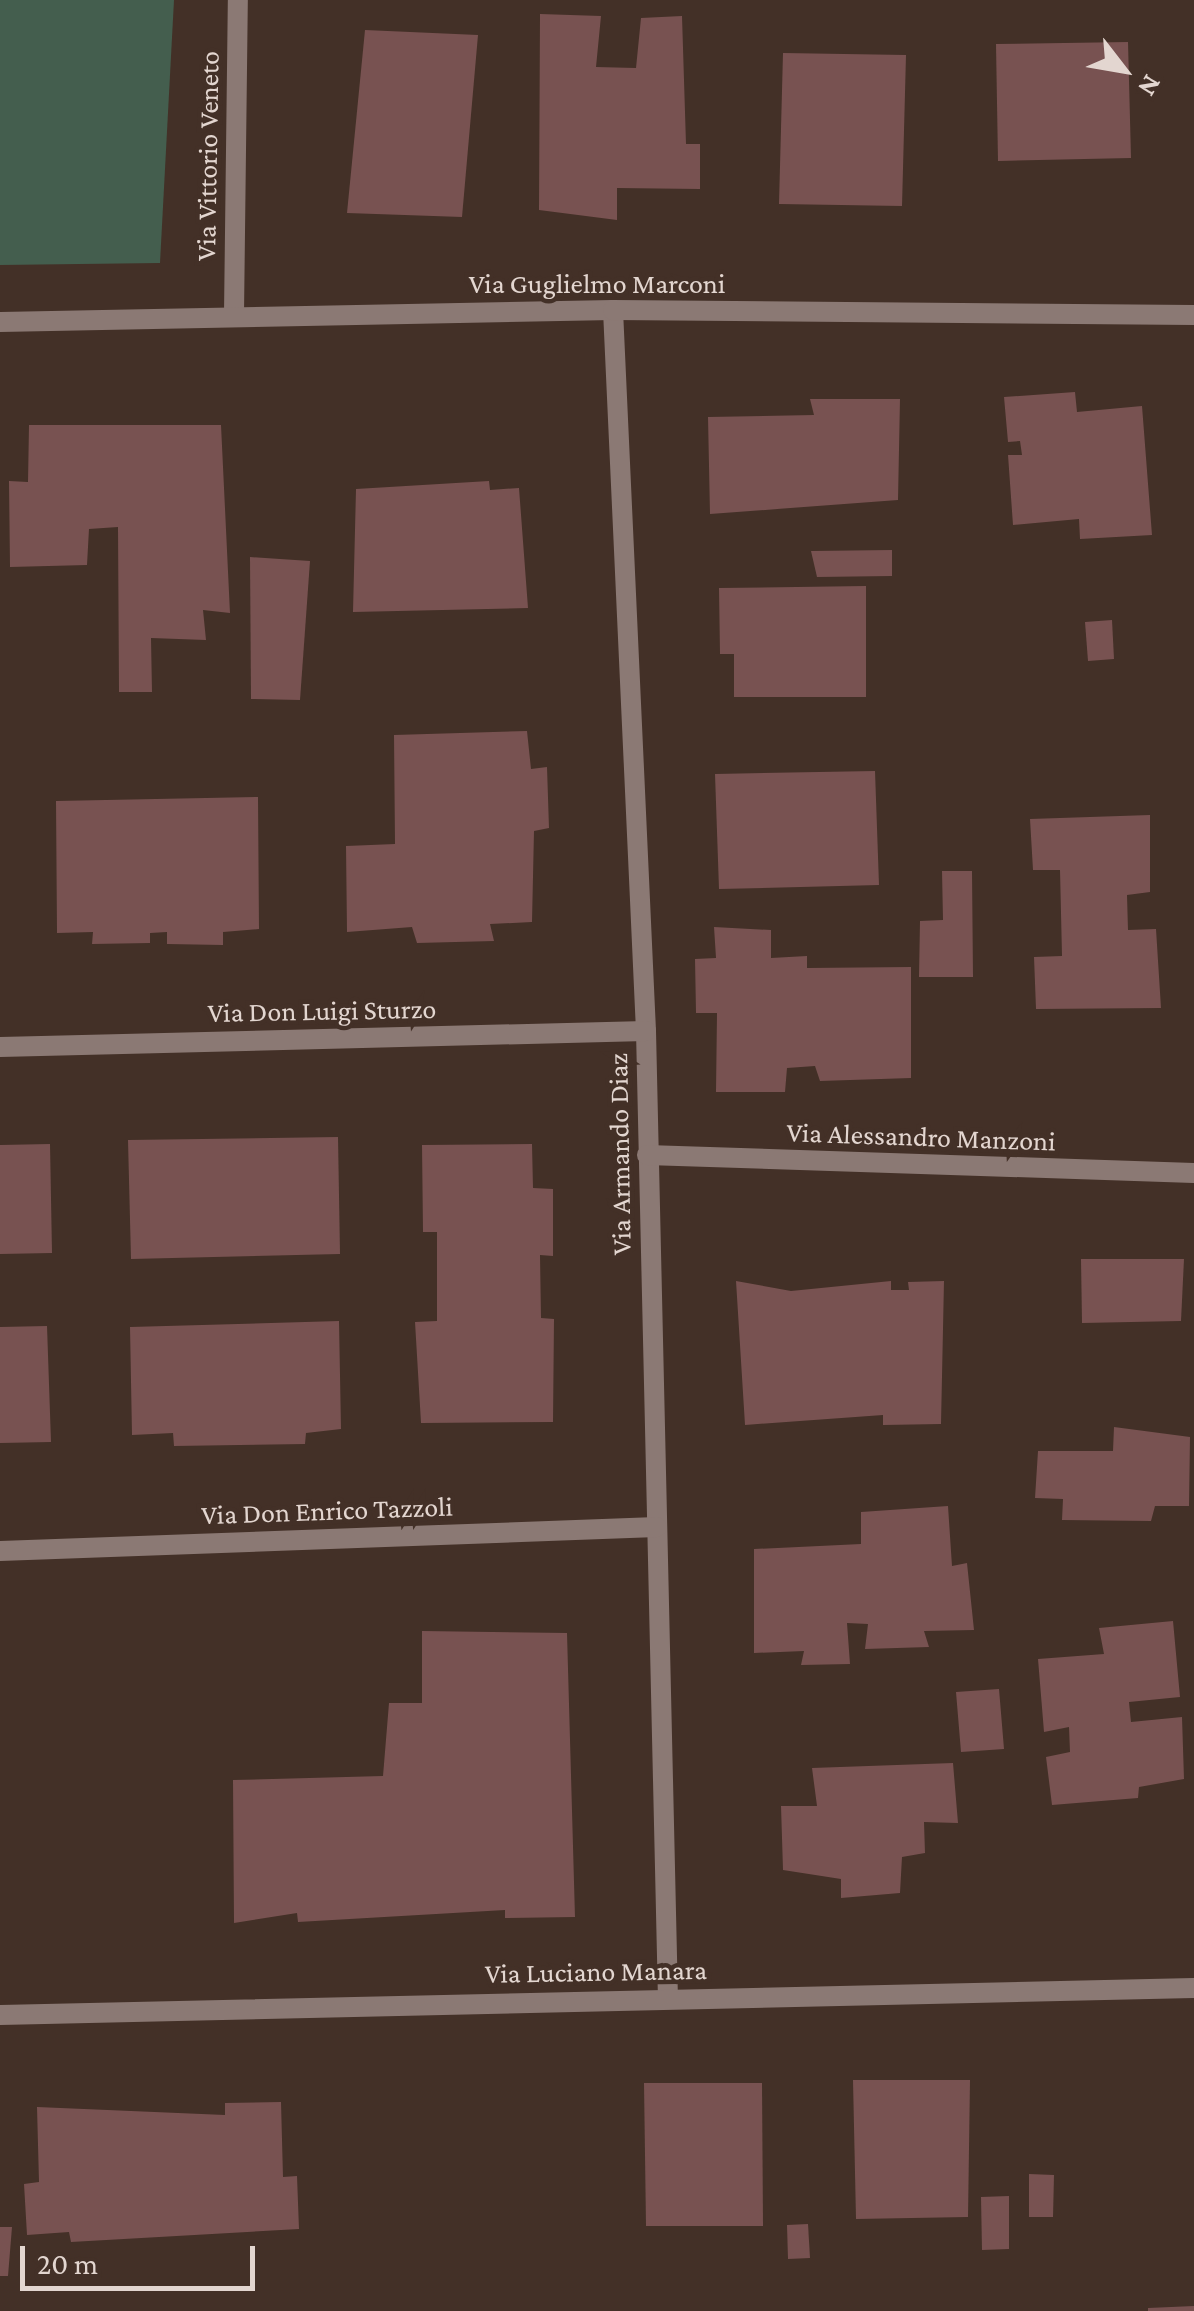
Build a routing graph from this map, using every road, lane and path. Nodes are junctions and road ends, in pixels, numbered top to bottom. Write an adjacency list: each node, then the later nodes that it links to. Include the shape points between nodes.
1 (238, 0): 3 (street, Via Vittorio Veneto)
2 (613, 310): 3 (street, Via Guglielmo Marconi); 4 (street, Via Guglielmo Marconi); 6 (street, Via Armando Diaz)
3 (234, 314): 5 (street, Via Guglielmo Marconi)
4 (1194, 315)
5 (0, 322)
6 (646, 1031): 7 (street, Via Don Luigi Sturzo); 8 (street, Via Armando Diaz)
7 (0, 1047)
8 (647, 1154): 9 (street, Via Alessandro Manzoni); 10 (street, Via Armando Diaz)
9 (1194, 1174)
10 (657, 1526): 11 (street, Via Don Enrico Tazzoli); 13 (street, Via Armando Diaz)
11 (0, 1551)
12 (1194, 1988): 13 (street, Via Luciano Manara)
13 (668, 1997): 14 (street, Via Luciano Manara)
14 (0, 2016)

